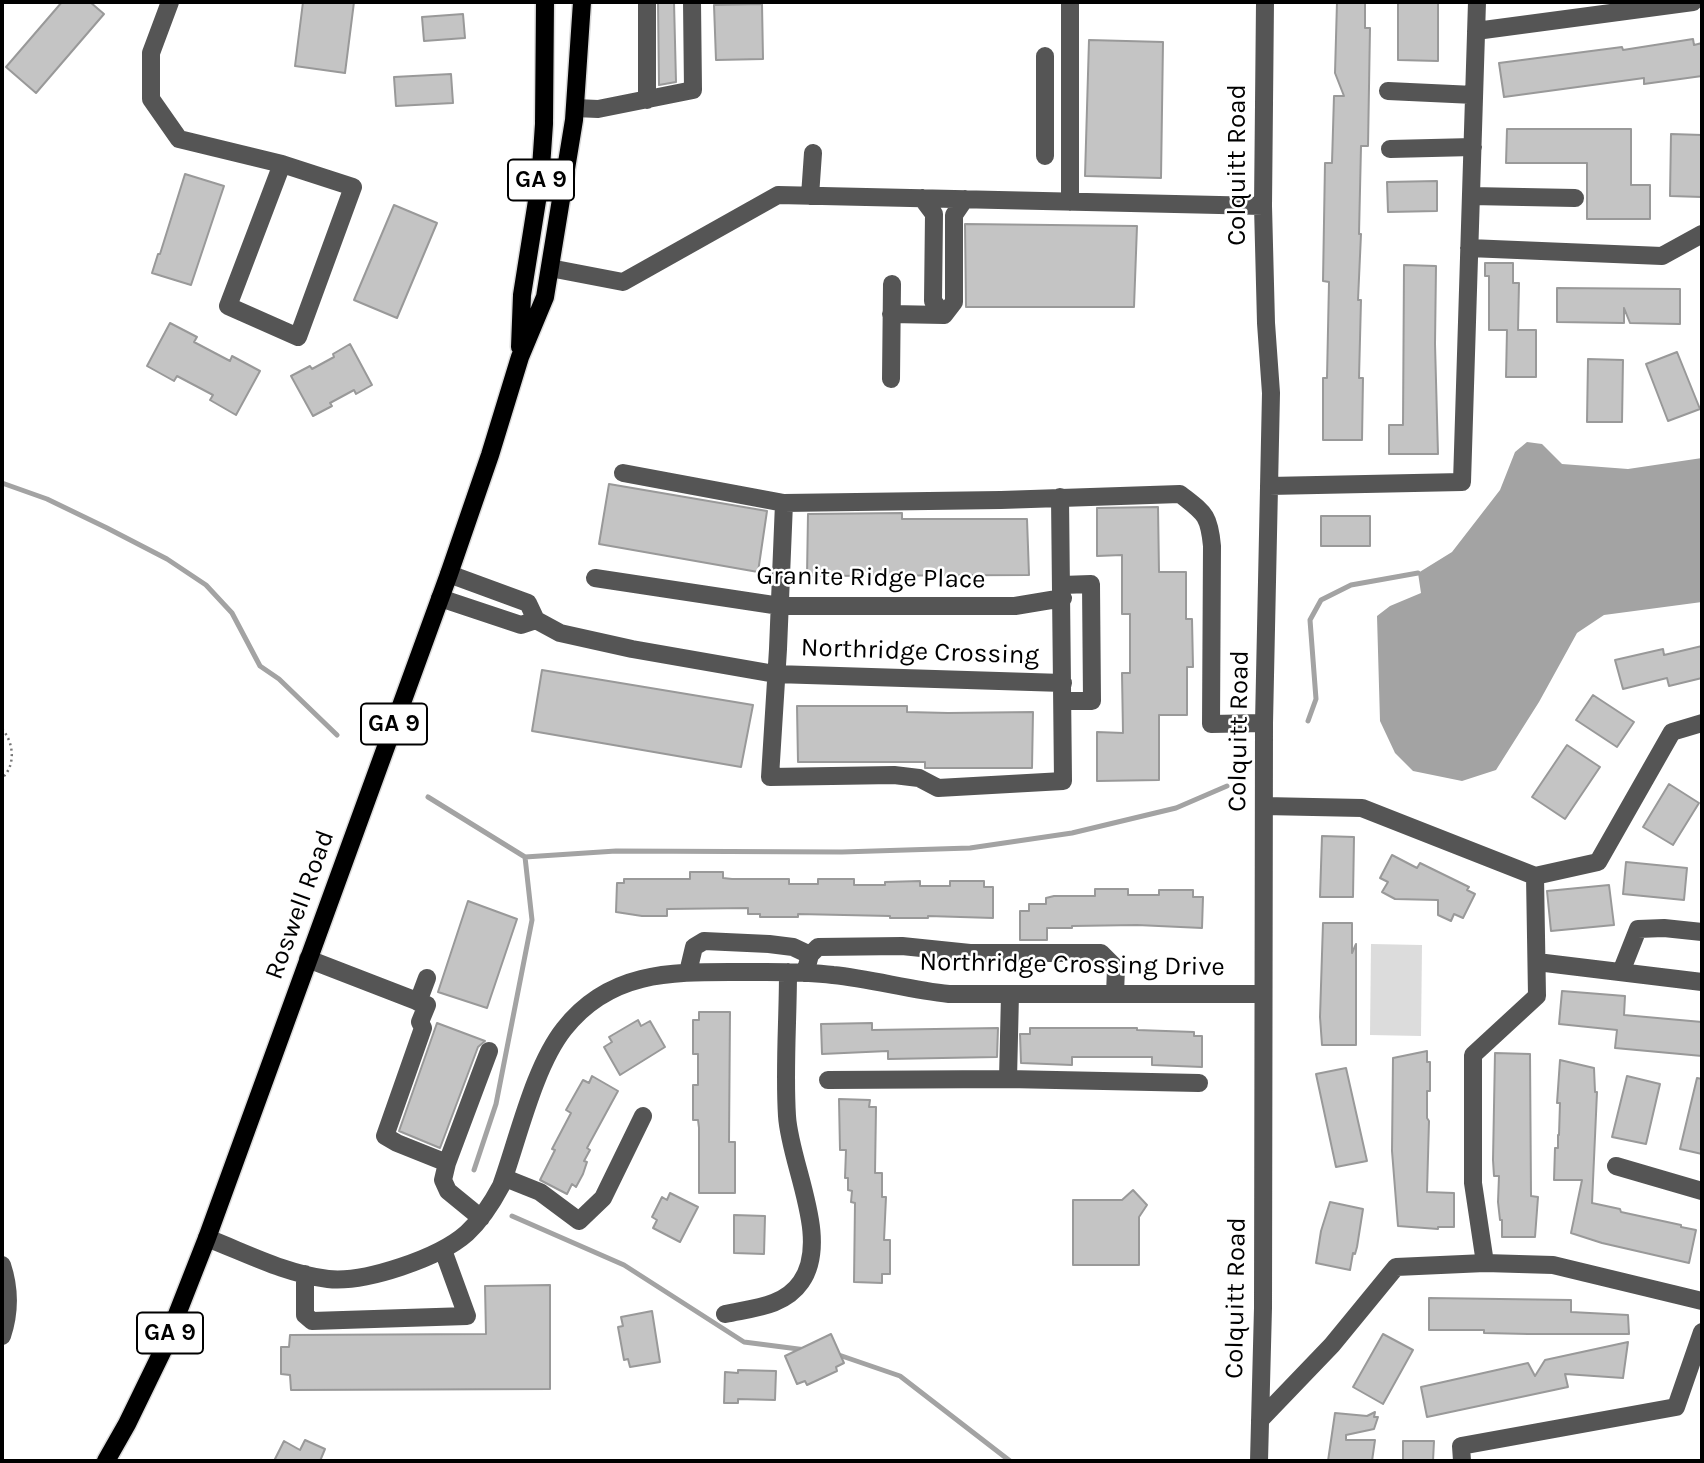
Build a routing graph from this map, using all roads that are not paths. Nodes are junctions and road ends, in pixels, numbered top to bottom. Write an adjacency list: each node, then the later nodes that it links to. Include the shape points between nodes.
1 (170, 2): 21 (street, via 151,53 151,99 179,139)
2 (545, 2): 35 (main road, Roswell Road / GA 9, via 541,171 522,295)
3 (582, 2): 16 (main road, Roswell Road / GA 9)
4 (647, 2): 15 (street)
5 (692, 2): 15 (street, via 693,90)
6 (1070, 2): 12 (street)
7 (1265, 2): 28 (street, Colquitt Road)
8 (1477, 2): 11 (street)
9 (1685, 2): 10 (street); 11 (street)
10 (1693, 2)
11 (1476, 31): 14 (street)
12 (1070, 57): 20 (street, via 1038,57); 27 (street)
13 (1388, 90): 14 (street)
14 (1474, 95): 17 (street)
15 (647, 100): 16 (street)
16 (575, 108): 31 (main road, Roswell Road / GA 9)
17 (1473, 147): 18 (street); 23 (street)
18 (1390, 149)
19 (813, 153): 22 (street)
20 (1045, 156)
21 (282, 164): 21 (street, via 353,187 298,337 228,306)
22 (810, 196): 24 (street); 31 (street, via 778,195 623,282)
23 (1471, 196): 25 (street); 30 (street)
24 (922, 198): 26 (street); 34 (street, via 934,214 933,301)
25 (1575, 198)
26 (965, 199): 27 (street); 34 (street, via 954,215 954,302)
27 (1070, 202): 28 (street)
28 (1263, 206): 38 (street, Colquitt Road, via 1271,393)
29 (1702, 234): 30 (street, via 1662,256)
30 (1469, 248): 38 (street, via 1462,482)
31 (550, 268): 35 (main road, Roswell Road / GA 9, via 545,297)
32 (892, 284): 33 (street)
33 (891, 314): 34 (street); 36 (street)
34 (944, 315)
35 (520, 356): 41 (main road, Roswell Road / GA 9)
36 (891, 379)
37 (623, 473): 40 (street)
38 (1269, 486): 50 (street, Colquitt Road)
39 (1060, 497): 40 (street); 43 (street, Northridge Crossing); 50 (street, via 1180,494 1199,509 1210,523 1212,546 1211,724)
40 (784, 503): 45 (street, Northridge Crossing)
41 (449, 574): 44 (main road, Roswell Road / GA 9); 46 (street, Northridge Crossing, via 528,603)
42 (595, 578): 45 (street, Granite Ridge Place)
43 (1063, 592): 45 (street, Granite Ridge Place, via 1015,606); 48 (street, Northridge Crossing); 49 (street, Northridge Crossing, via 1091,584 1092,701)
44 (440, 598): 46 (street, Northridge Crossing, via 522,625); 56 (main road, Roswell Road / GA 9)
45 (780, 606): 47 (street, Northridge Crossing)
46 (536, 620): 47 (street, Northridge Crossing, via 560,633)
47 (775, 674): 48 (street, Northridge Crossing); 49 (street, Northridge Crossing, via 770,777 894,775 919,778 938,788 1063,781)
48 (1063, 683): 49 (street, Northridge Crossing)
49 (1063, 701)
50 (1264, 723): 52 (street, Colquitt Road)
51 (1702, 723): 53 (street, via 1672,732 1598,862)
52 (1264, 806): 53 (street, via 1362,808); 65 (street, Colquitt Road)
53 (1535, 876): 57 (street)
54 (1702, 932): 59 (street, via 1638,929)
55 (810, 955): 58 (street, via 793,947 704,942 694,947); 60 (street); 64 (street, via 818,947 902,946 970,953 1101,953 1116,968)
56 (308, 960): 66 (street); 77 (main road, Roswell Road / GA 9)
57 (1537, 962): 59 (street); 79 (street, via 1537,996 1473,1055 1473,1183)
58 (688, 972): 60 (street, Northridge Crossing Drive); 74 (street, Northridge Crossing Drive, via 656,974 619,986 588,1004 564,1028 545,1059)
59 (1621, 972): 62 (street)
60 (797, 973): 63 (street, Northridge Crossing Drive, via 949,994); 83 (street, via 787,1117 810,1222 811,1258 801,1282 781,1301)
61 (427, 978): 66 (street)
62 (1702, 982)
63 (1010, 994): 64 (street, Northridge Crossing Drive); 68 (street)
64 (1115, 994): 65 (street, Northridge Crossing Drive)
65 (1263, 994): 86 (street, Colquitt Road)
66 (418, 1002): 72 (street, via 427,1005 420,1022 423,1028 385,1136)
67 (489, 1051): 72 (street)
68 (1008, 1079): 69 (street); 70 (street)
69 (828, 1080)
70 (1199, 1083)
71 (643, 1116): 74 (street, via 603,1198 579,1221 540,1192)
72 (447, 1163): 76 (street, via 443,1180 448,1191)
73 (1616, 1166): 75 (street)
74 (505, 1178): 76 (street, Northridge Crossing Drive)
75 (1702, 1191)
76 (481, 1217): 78 (street, Northridge Crossing Drive)
77 (207, 1238): 81 (street, Northridge Crossing Drive); 87 (main road, Roswell Road / GA 9, via 163,1350)
78 (443, 1250): 81 (street, Northridge Crossing Drive, via 370,1276 331,1279); 81 (street, via 467,1316 312,1321 305,1315)
79 (1485, 1263): 82 (street, via 1553,1265); 86 (street, via 1396,1267 1332,1345)
80 (2, 1265): 85 (street, via 8,1282 8,1318)
81 (305, 1275)
82 (1702, 1301)
83 (725, 1314)
84 (1702, 1332): 89 (street, via 1676,1408 1461,1446)
85 (2, 1336)
86 (1260, 1420): 88 (street, Colquitt Road)
87 (106, 1461)
88 (1259, 1461)
89 (1462, 1461)

